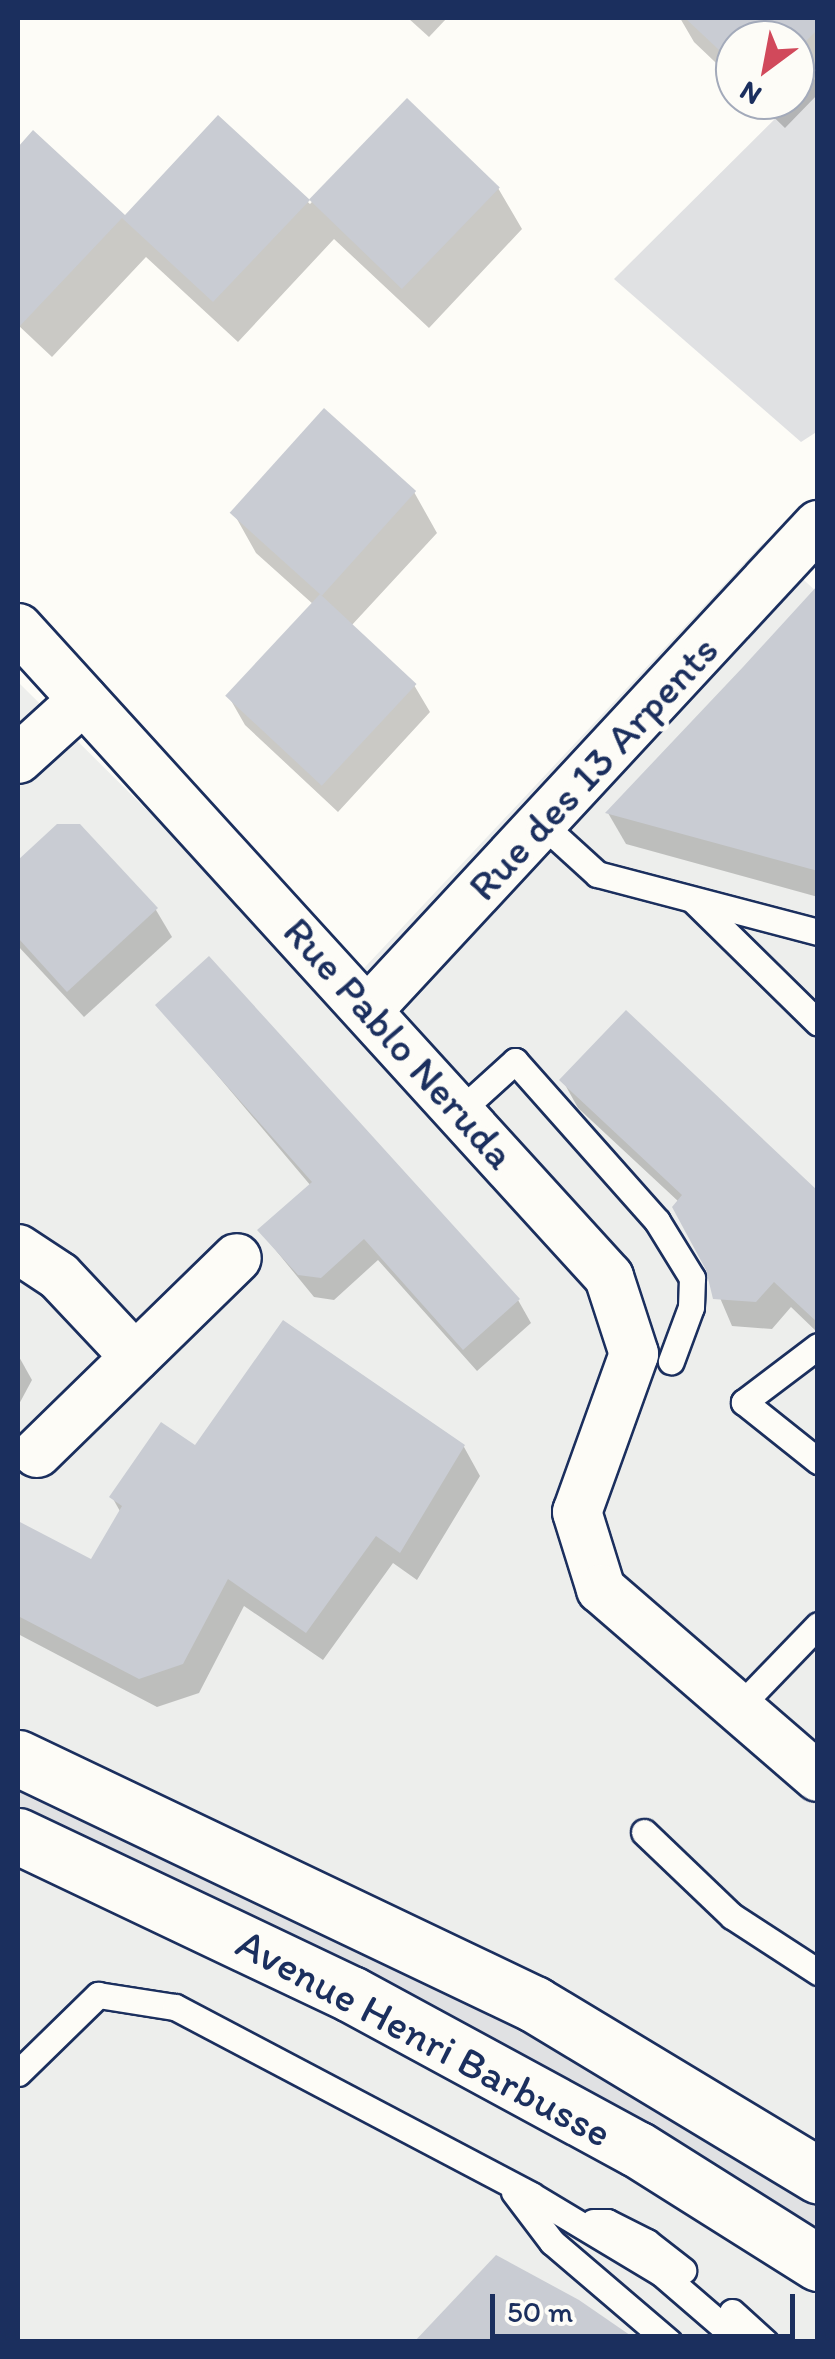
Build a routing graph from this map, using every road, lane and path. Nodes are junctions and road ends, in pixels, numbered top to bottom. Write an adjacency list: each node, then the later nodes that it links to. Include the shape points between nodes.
1 (818, 525): 5 (street, Rue des 13 Arpents)
2 (18, 628): 3 (street, Rue Pablo Neruda)
3 (83, 700): 4 (street); 8 (street, Rue Pablo Neruda)
4 (18, 759)
5 (541, 823): 6 (lane, via 596,874); 8 (street, Rue des 13 Arpents)
6 (693, 900): 7 (lane); 9 (lane, via 722,936)
7 (818, 932)
8 (368, 1010): 10 (street, Rue Pablo Neruda)
9 (818, 1023)
10 (461, 1110): 15 (lane, via 515,1061 657,1220 692,1278 692,1307); 19 (street, Rue Pablo Neruda, via 609,1277 634,1354 576,1512 601,1589)
11 (18, 1249): 14 (street, via 59,1276)
12 (237, 1258): 14 (street)
13 (818, 1346): 17 (lane, via 744,1402)
14 (135, 1357): 16 (street)
15 (672, 1361)
16 (37, 1453)
17 (818, 1461)
18 (818, 1625): 19 (lane)
19 (736, 1710): 21 (street)
20 (18, 1758): 26 (main road, Avenue Henri Barbusse, via 534,2004)
21 (818, 1777)
22 (644, 1832): 24 (lane, via 732,1916)
23 (18, 1836): 29 (main road, Avenue Henri Barbusse, via 368,2003 637,2149)
24 (818, 1972)
25 (18, 2074): 28 (lane, via 98,1995 175,2007 363,2101)
26 (818, 2175)
27 (514, 2192): 30 (lane, via 552,2242)
28 (578, 2223): 31 (lane, via 660,2273); 32 (lane, via 607,2222 647,2242)
29 (818, 2263)
30 (669, 2342)
31 (741, 2342)
32 (765, 2342)

